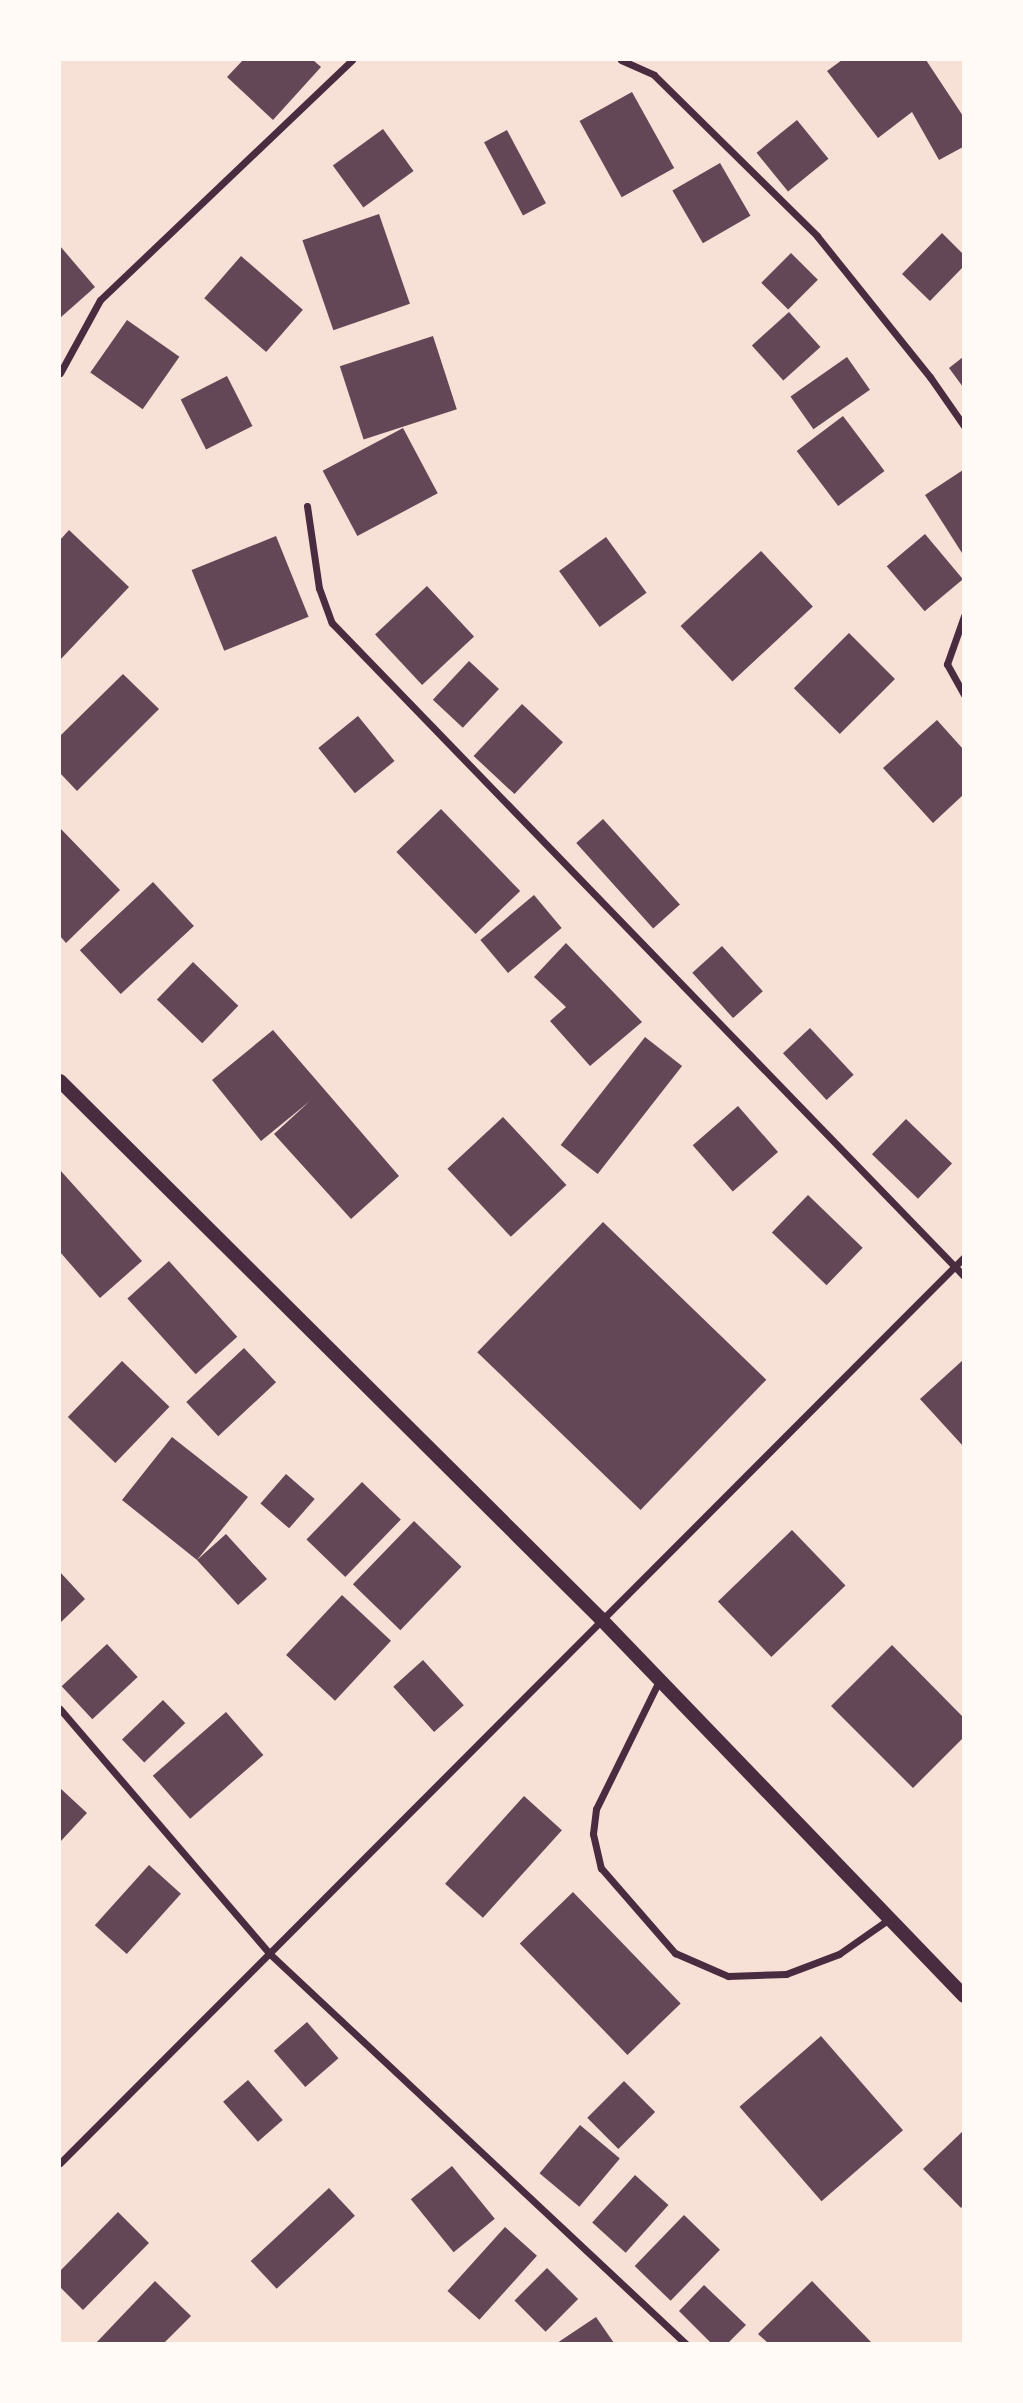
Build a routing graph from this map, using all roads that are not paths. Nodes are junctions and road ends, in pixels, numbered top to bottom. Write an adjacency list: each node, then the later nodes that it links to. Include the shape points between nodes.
1 (352, 60): 3 (street, via 100,300)
2 (621, 60): 4 (street, via 654,75 817,236)
3 (60, 373)
4 (964, 426)
5 (307, 506): 10 (street, via 319,588 332,623)
6 (964, 616): 7 (street, via 947,664)
7 (964, 695)
8 (60, 1081): 12 (main road)
9 (964, 1257): 10 (street)
10 (954, 1266): 11 (street); 12 (street)
11 (964, 1276)
12 (600, 1618): 13 (main road); 16 (street)
13 (657, 1683): 15 (main road); 15 (street, via 596,1809 593,1834 601,1868 675,1953 728,1976 786,1974 839,1954)
14 (60, 1709): 16 (street)
15 (889, 1919): 17 (main road)
16 (271, 1955): 18 (street); 19 (street)
17 (964, 1996)
18 (60, 2163)
19 (686, 2343)

